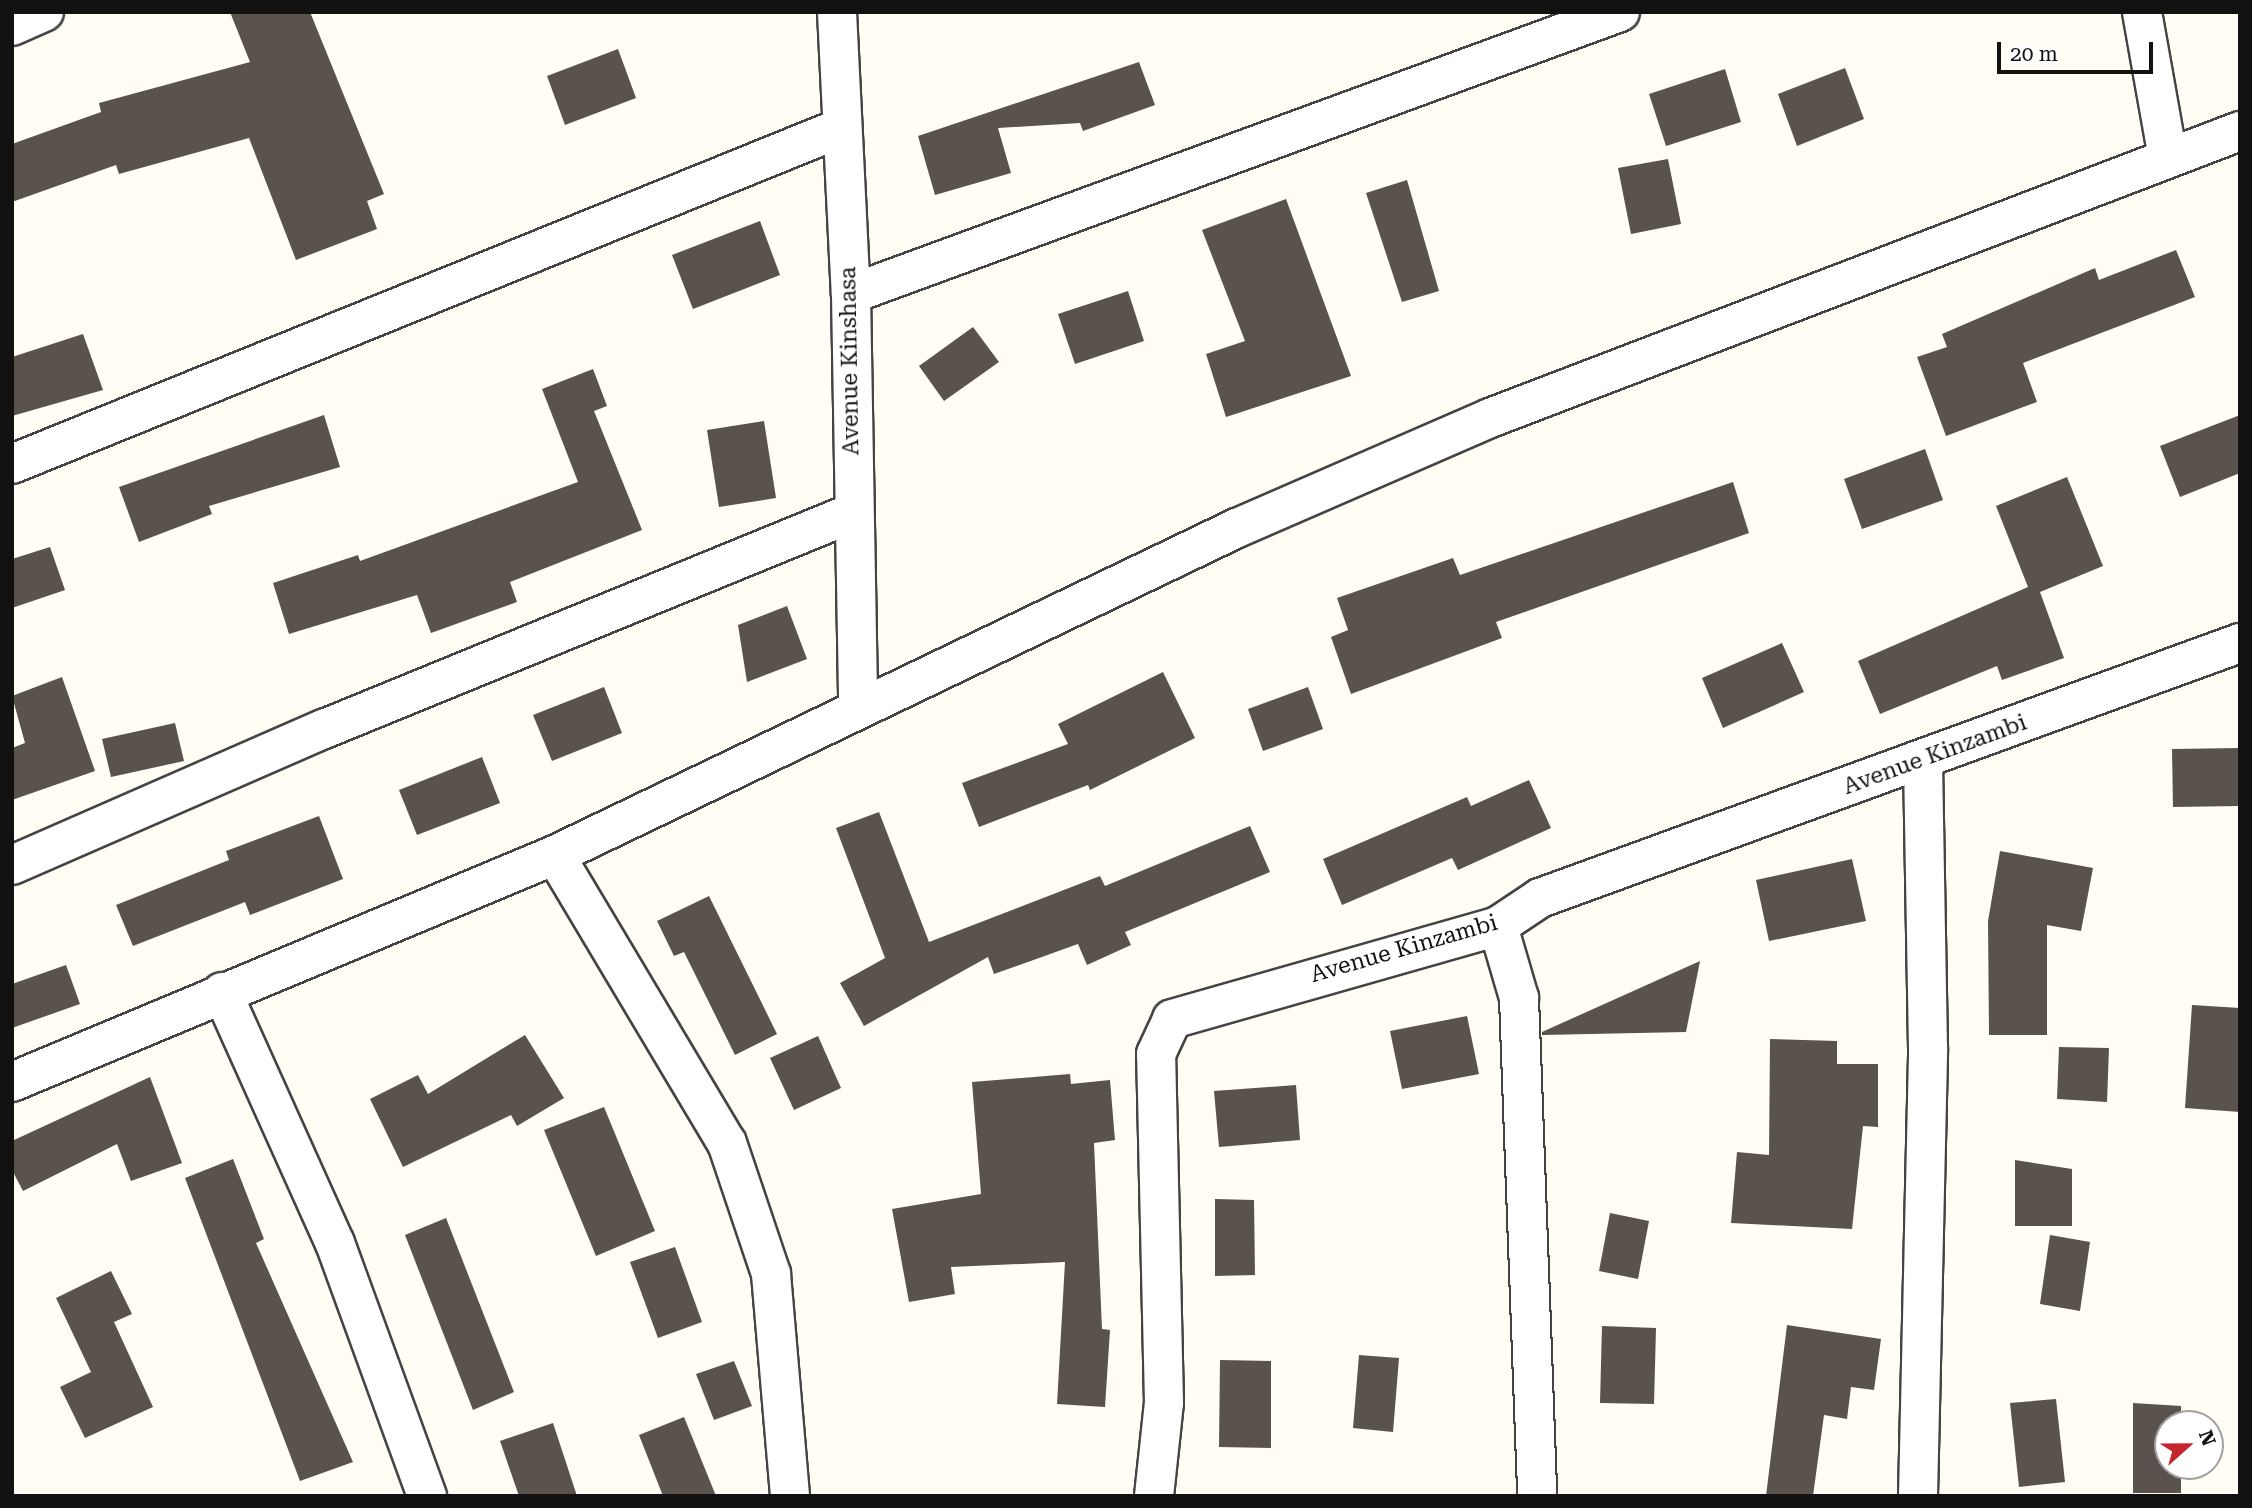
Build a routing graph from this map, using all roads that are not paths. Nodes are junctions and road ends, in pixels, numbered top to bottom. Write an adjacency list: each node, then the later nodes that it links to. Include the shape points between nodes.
1 (44, 12): 5 (street)
2 (837, 12): 6 (street, Avenue Kinshasa)
3 (1620, 12): 9 (street)
4 (2142, 12): 8 (street)
5 (12, 26)
6 (838, 129): 9 (street, Avenue Kinshasa); 10 (street)
7 (2240, 131): 8 (street)
8 (2168, 158): 13 (street, via 1490,418 1237,528)
9 (851, 294): 11 (street, Avenue Kinshasa)
10 (12, 464)
11 (852, 513): 13 (street, Avenue Kinshasa); 16 (street, via 324,729)
12 (2240, 643): 14 (street, Avenue Kinzambi)
13 (858, 709): 15 (street)
14 (1923, 760): 17 (street, Avenue Kinzambi, via 1540,898); 24 (street, via 1928,1048)
15 (555, 855): 18 (street); 21 (street, via 727,1143 771,1274)
16 (12, 865)
17 (1498, 926): 22 (street, Avenue Kinzambi, via 1172,1019 1156,1054 1164,1403); 23 (street, via 1519,998)
18 (222, 992): 19 (street); 20 (street, via 335,1243)
19 (12, 1082)
20 (427, 1496)
21 (790, 1496)
22 (1154, 1496)
23 (1537, 1496)
24 (1918, 1496)

